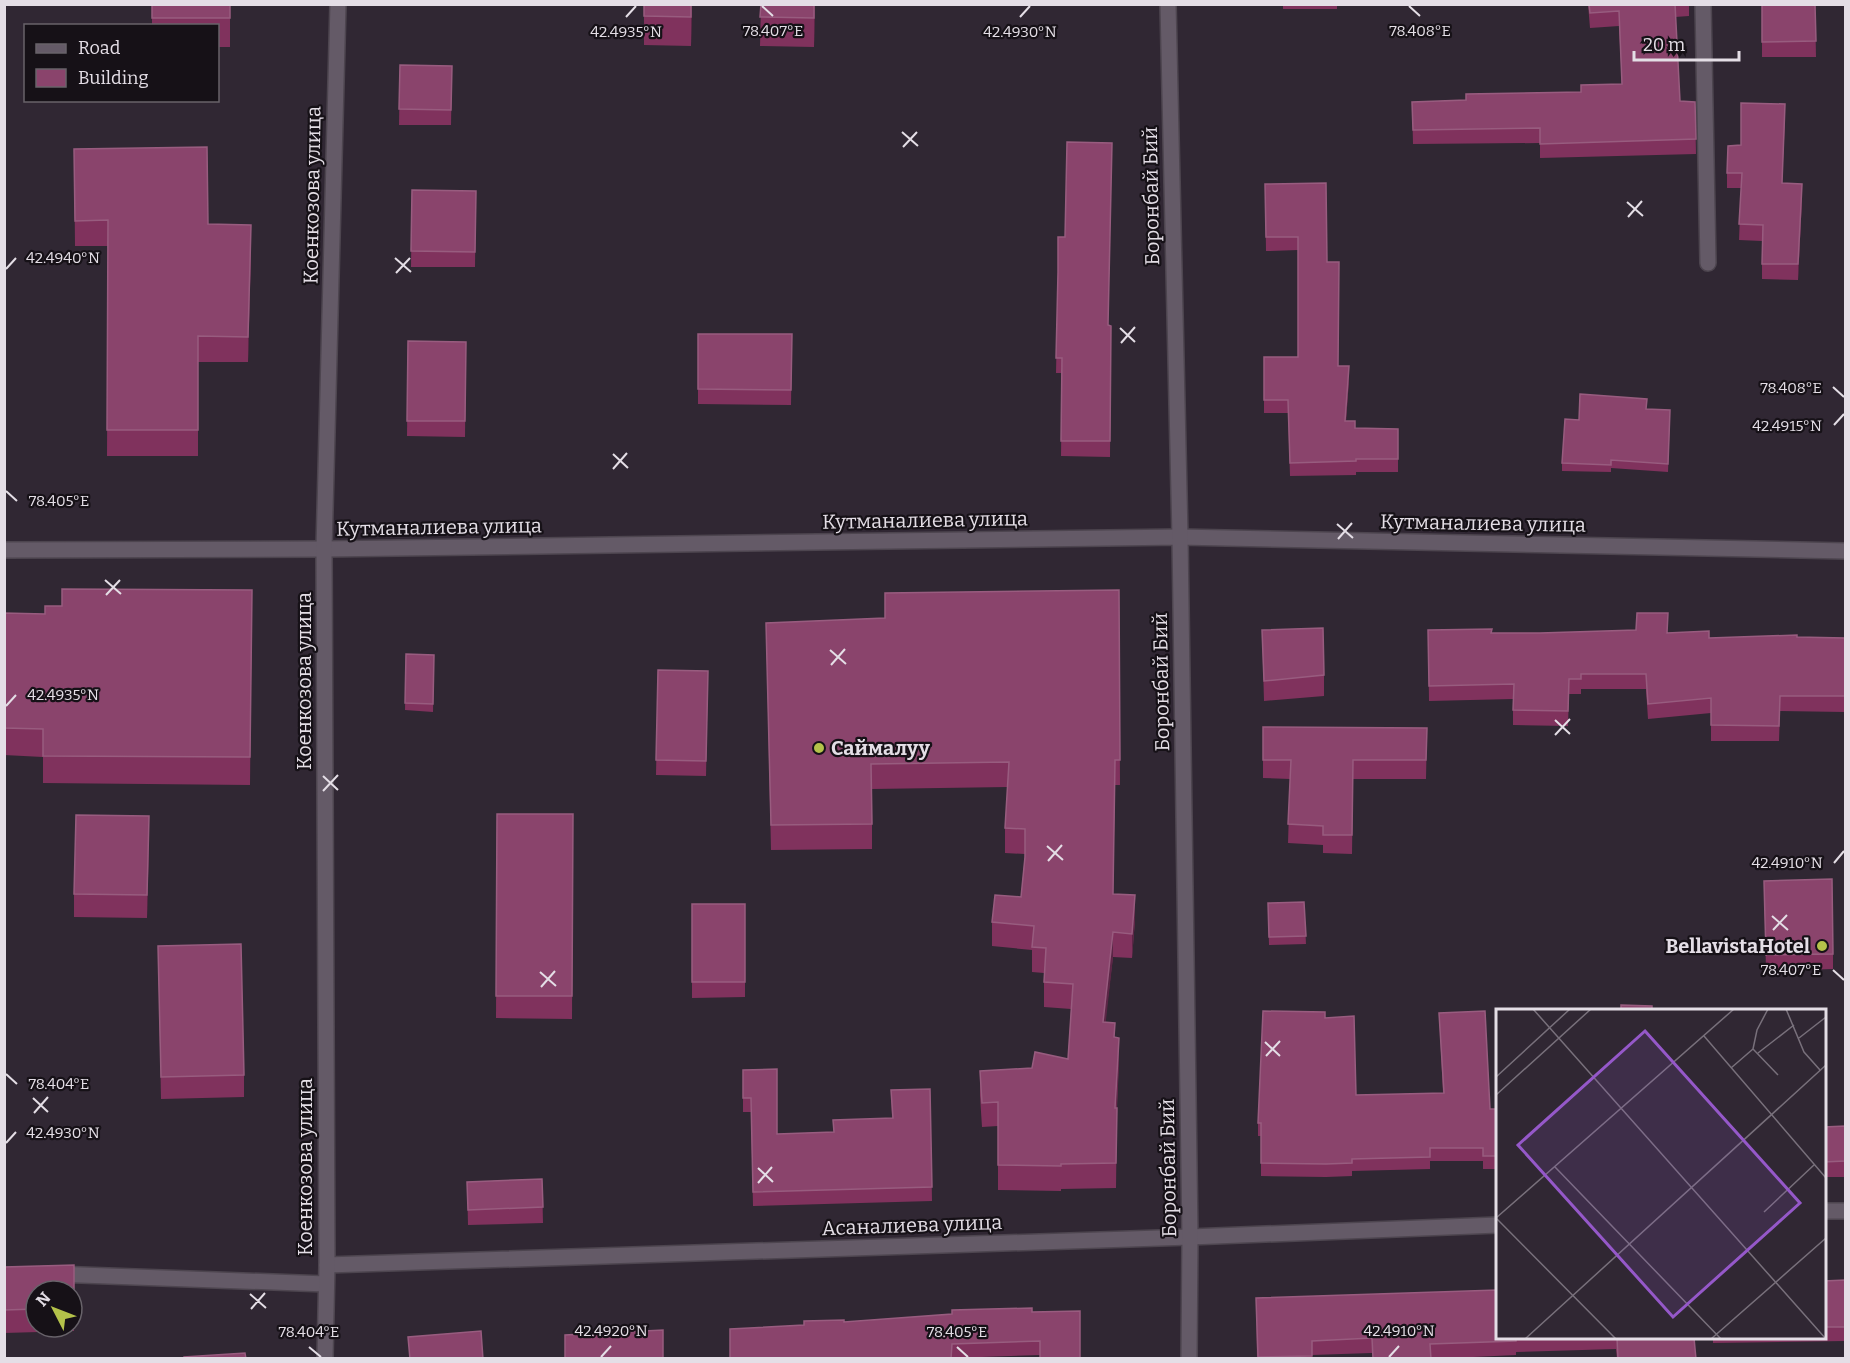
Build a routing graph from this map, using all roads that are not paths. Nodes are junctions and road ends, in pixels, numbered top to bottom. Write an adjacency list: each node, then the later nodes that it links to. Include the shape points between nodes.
1 (338, 4): 6 (street, Коенкозова улица)
2 (1168, 4): 5 (street, Боронбай Бий)
3 (1703, 4): 4 (street)
4 (1708, 263)
5 (1180, 537): 6 (street, Кутманалиева улица); 8 (street, Кутманалиева улица); 12 (street, Боронбай Бий)
6 (324, 549): 7 (street, Кутманалиева улица); 13 (street, Коенкозова улица)
7 (4, 550)
8 (1845, 551)
9 (1845, 1210): 10 (street)
10 (1826, 1211)
11 (1496, 1224): 12 (street, Асаналиева улица)
12 (1190, 1237): 13 (street, Асаналиева улица); 17 (street, Боронбай Бий)
13 (327, 1265): 15 (street, Коенкозова улица)
14 (50, 1274): 15 (street)
15 (326, 1284): 16 (street, Коенкозова улица)
16 (325, 1359)
17 (1189, 1359)

